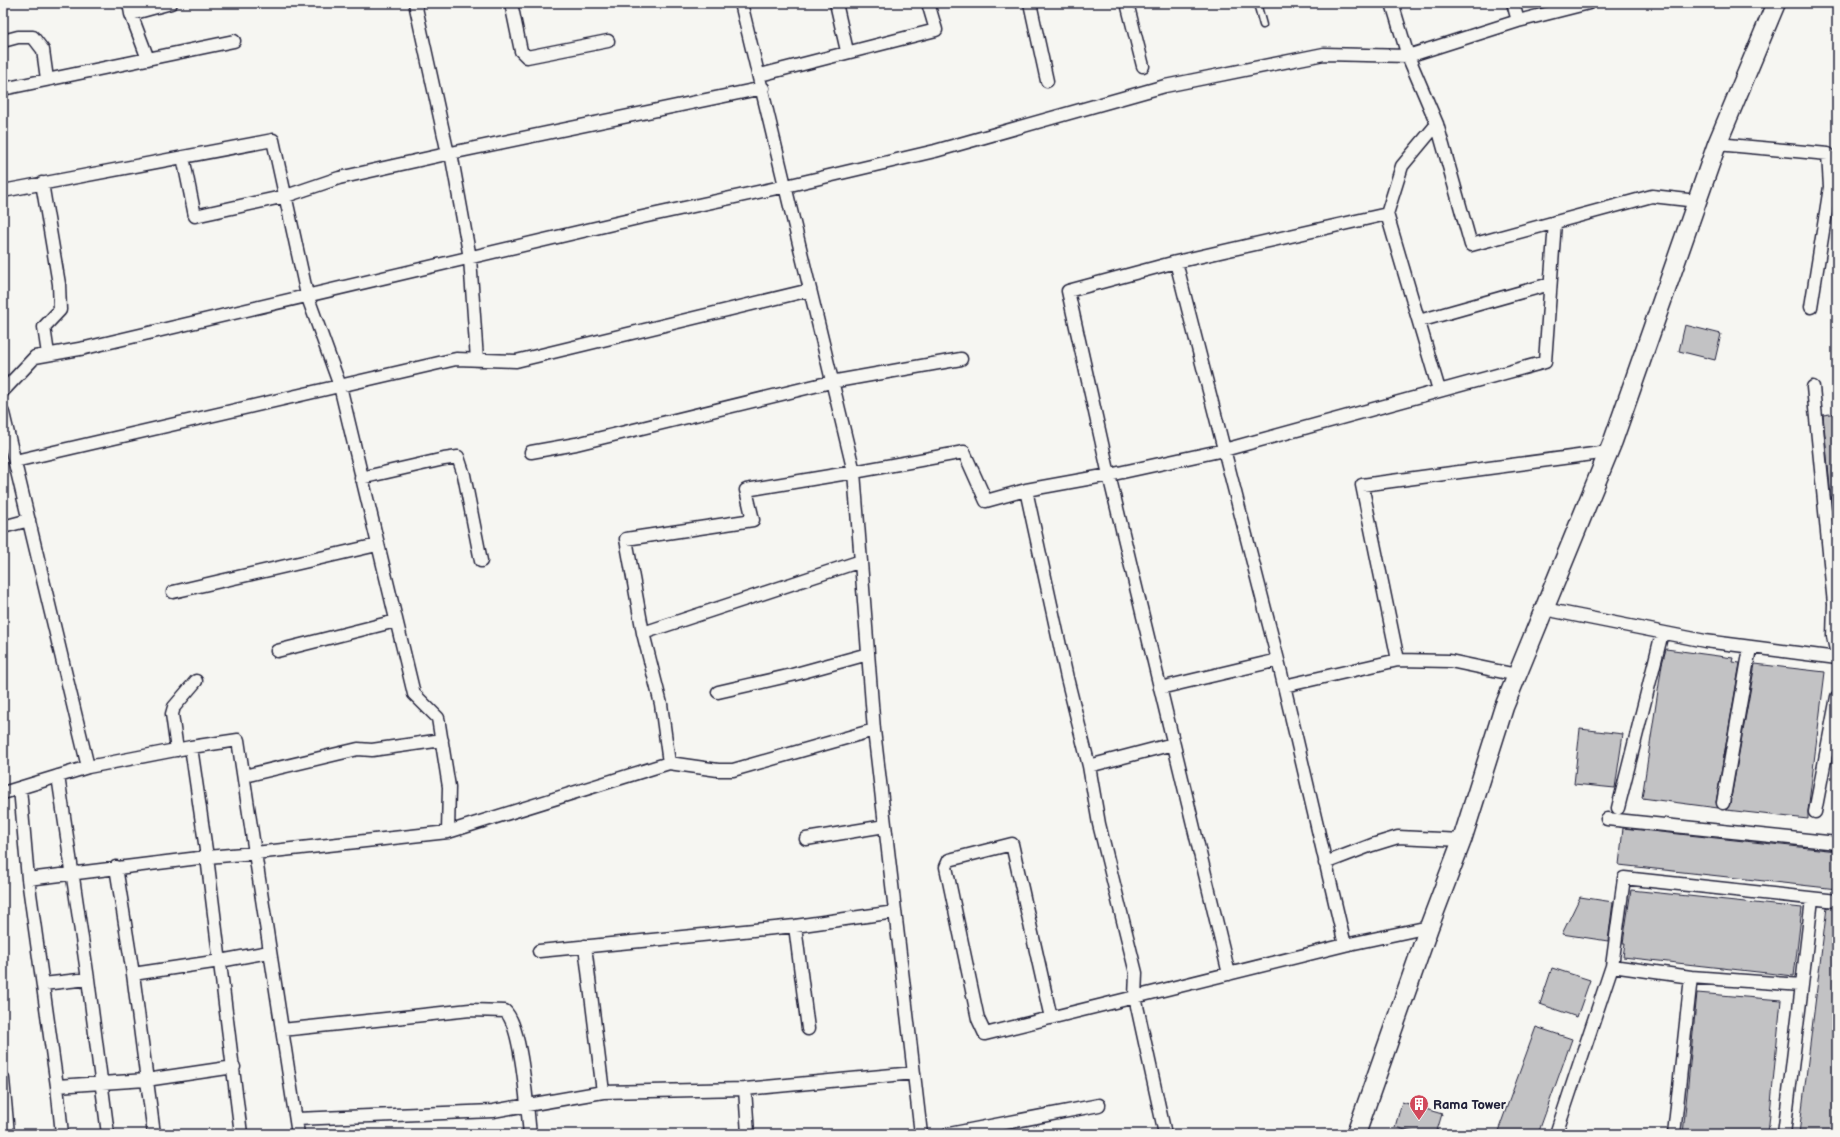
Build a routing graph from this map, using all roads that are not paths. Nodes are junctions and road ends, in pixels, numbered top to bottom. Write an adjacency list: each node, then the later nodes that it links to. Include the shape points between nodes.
1 (171, 3): 14 (street)
2 (415, 3): 31 (street)
3 (511, 3): 19 (street, via 521,51 527,57)
4 (741, 3): 24 (street)
5 (836, 3): 20 (street)
6 (928, 3): 20 (street, via 936,30)
7 (1030, 3): 26 (street)
8 (1127, 3): 23 (street)
9 (1257, 3): 16 (lane)
10 (1392, 3): 21 (street)
11 (1513, 3): 15 (street)
12 (1589, 3): 15 (street)
13 (1776, 3): 30 (street)
14 (130, 8): 22 (street)
15 (1518, 21): 21 (street)
16 (1262, 25)
17 (3, 41): 25 (street, via 33,37 44,50)
18 (234, 41): 22 (street)
19 (608, 41)
20 (847, 51): 24 (street)
21 (1408, 56): 29 (street); 34 (street, via 1324,54 1180,83 935,151)
22 (148, 59): 25 (street)
23 (1144, 66)
24 (760, 75): 27 (street)
25 (47, 79): 28 (street)
26 (1047, 81)
27 (763, 88): 31 (street); 34 (street)
28 (3, 89)
29 (1438, 124): 39 (street, via 1402,166); 40 (street, via 1471,245)
30 (1717, 144): 35 (street, via 1828,154); 38 (street)
31 (450, 153): 37 (street, via 339,178); 41 (street)
32 (183, 157): 33 (street); 37 (street, via 273,140); 37 (street, via 195,216)
33 (42, 184): 36 (street); 48 (street, via 60,284 60,310 44,327)
34 (786, 186): 41 (street); 44 (street)
35 (1833, 187): 46 (street)
36 (3, 191)
37 (286, 196): 45 (street)
38 (1697, 201): 40 (street, via 1652,196); 59 (street)
39 (1387, 214): 42 (street); 47 (street)
40 (1555, 222): 43 (street)
41 (470, 258): 45 (street); 50 (street)
42 (1176, 262): 57 (street); 62 (street, via 1068,291)
43 (1550, 284): 47 (street); 54 (street, via 1545,362)
44 (810, 290): 50 (street, via 516,361); 51 (street)
45 (308, 295): 48 (street, via 85,348); 52 (street)
46 (1811, 307)
47 (1419, 321): 54 (street)
48 (48, 354): 55 (street, via 35,357)
49 (961, 359): 51 (street)
50 (477, 360): 52 (street, via 456,359)
51 (832, 382): 58 (street, via 584,443); 61 (street)
52 (340, 386): 60 (street); 63 (street)
53 (1813, 387): 71 (street)
54 (1439, 390): 57 (street)
55 (3, 392)
56 (3, 413): 60 (street)
57 (1224, 450): 62 (street); 80 (street)
58 (531, 452)
59 (1608, 452): 72 (street); 81 (street, via 1362,485)
60 (15, 461): 65 (street)
61 (854, 472): 64 (street, via 964,452 986,501); 69 (street); 74 (street, via 746,490 753,520 626,539)
62 (1109, 475): 64 (street); 85 (street)
63 (361, 478): 67 (street); 68 (street, via 458,457)
64 (1026, 490): 94 (street)
65 (29, 520): 66 (street); 95 (street)
66 (3, 527)
67 (378, 545): 70 (street); 73 (street)
68 (481, 561)
69 (861, 561): 74 (street); 78 (street)
70 (172, 592)
71 (1836, 604): 79 (street, via 1833,636)
72 (1544, 609): 75 (street); 82 (street)
73 (396, 621): 77 (street); 89 (street, via 414,694 438,718)
74 (643, 633): 93 (street, via 661,704)
75 (1662, 633): 76 (street); 101 (street)
76 (1750, 648): 79 (street); 100 (street)
77 (277, 652)
78 (868, 654): 86 (street); 88 (street)
79 (1837, 656)
80 (1278, 660): 84 (street); 85 (street)
81 (1398, 660): 82 (street, via 1450,661); 84 (street)
82 (1517, 675): 107 (street, via 1504,707)
83 (196, 682): 92 (street, via 174,707 172,714)
84 (1284, 686): 111 (street)
85 (1160, 688): 90 (street)
86 (718, 692)
87 (1837, 697): 102 (street)
88 (874, 730): 93 (street, via 733,770); 104 (street)
89 (442, 740): 97 (street, via 372,750 358,749); 105 (street, via 449,787)
90 (1173, 744): 94 (street); 127 (street)
91 (191, 747): 92 (street); 97 (street, via 238,740); 110 (street)
92 (177, 750): 95 (street)
93 (669, 763): 105 (street)
94 (1089, 766): 132 (street, via 1100,824 1136,973)
95 (88, 767): 96 (street)
96 (58, 776): 98 (street); 113 (street)
97 (244, 776): 109 (street)
98 (20, 788): 99 (street); 114 (street)
99 (3, 793)
100 (1722, 803)
101 (1618, 808)
102 (1815, 812)
103 (1607, 819): 108 (street)
104 (886, 826): 106 (street); 117 (street)
105 (448, 832): 109 (street)
106 (806, 839)
107 (1462, 840): 111 (street, via 1398,837); 119 (street)
108 (1837, 843)
109 (255, 853): 110 (street); 123 (street)
110 (207, 857): 112 (street); 124 (street)
111 (1325, 862): 120 (street)
112 (116, 867): 113 (street); 126 (street)
113 (72, 875): 114 (street); 129 (street)
114 (28, 879): 130 (street)
115 (1812, 899): 116 (street); 125 (street, via 1624,878); 131 (street)
116 (1837, 901)
117 (895, 912): 118 (street); 137 (street)
118 (795, 926): 121 (street); 134 (street)
119 (1429, 927): 120 (street); 158 (street)
120 (1345, 945): 127 (street)
121 (585, 946): 122 (street); 143 (street)
122 (539, 951)
123 (269, 952): 124 (street); 135 (street)
124 (220, 961): 126 (street); 136 (street)
125 (1612, 966): 128 (street); 159 (street)
126 (133, 974): 139 (street)
127 (1229, 974): 132 (street)
128 (1691, 977): 131 (street); 160 (street)
129 (88, 979): 130 (street); 140 (street)
130 (43, 984): 141 (street)
131 (1802, 985): 161 (street)
132 (1135, 997): 133 (street); 157 (street)
133 (1051, 1018): 133 (street, via 985,1034 978,1020 946,867 949,860 1012,844)
134 (808, 1029)
135 (282, 1030): 144 (street, via 470,1010 505,1011 511,1016 516,1032); 146 (street)
136 (234, 1067): 139 (street); 151 (street)
137 (914, 1073): 142 (street); 155 (street)
138 (3, 1079): 147 (street)
139 (146, 1080): 140 (street); 150 (street)
140 (102, 1082): 141 (street); 149 (street)
141 (57, 1086): 148 (street)
142 (745, 1089): 143 (street); 154 (street)
143 (603, 1092): 144 (street)
144 (527, 1105): 146 (street, via 493,1110); 153 (street)
145 (1099, 1105): 156 (street)
146 (296, 1119): 152 (street)
147 (8, 1134)
148 (62, 1134)
149 (108, 1134)
150 (154, 1134)
151 (241, 1134)
152 (298, 1134)
153 (530, 1134)
154 (748, 1134)
155 (921, 1134)
156 (948, 1134)
157 (1164, 1134)
158 (1356, 1134)
159 (1556, 1134)
160 (1674, 1134)
161 (1784, 1134)

